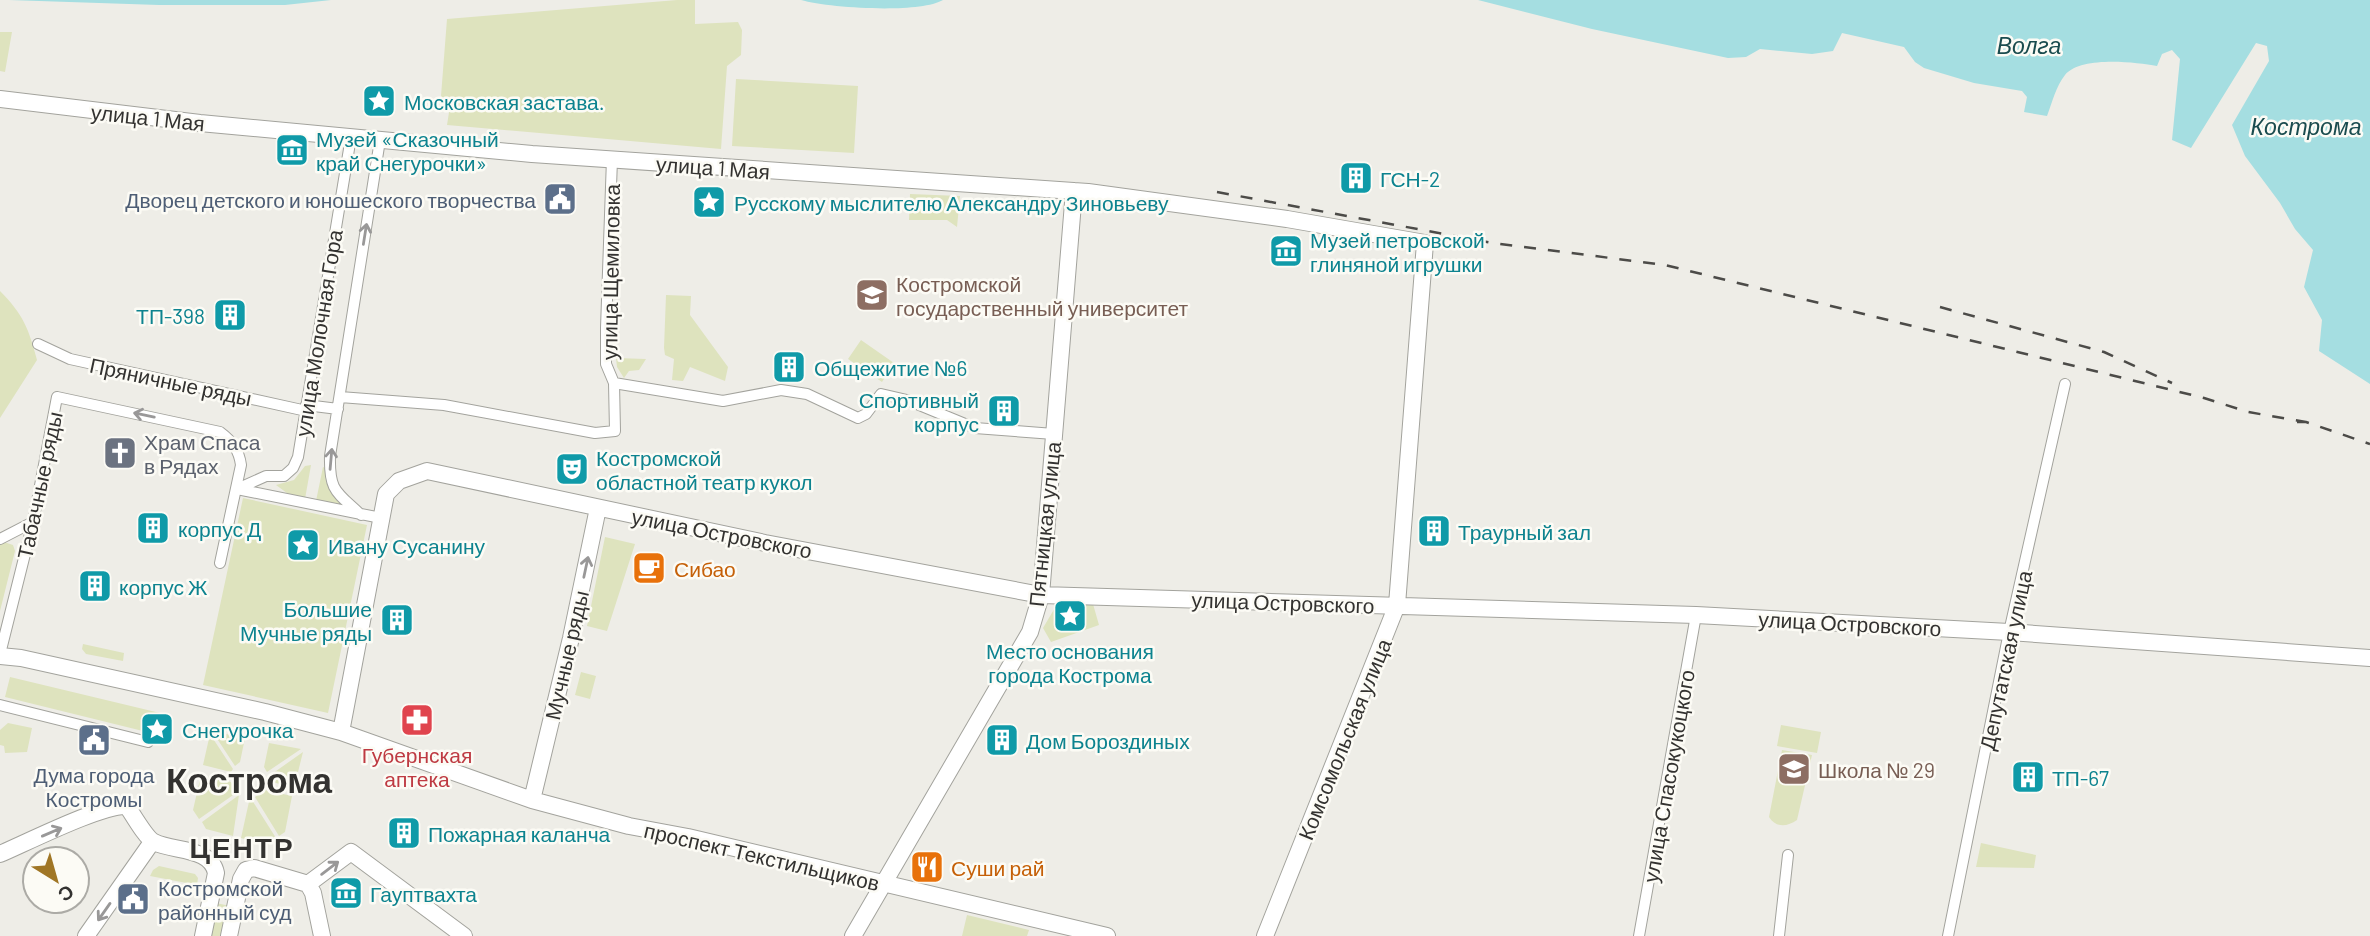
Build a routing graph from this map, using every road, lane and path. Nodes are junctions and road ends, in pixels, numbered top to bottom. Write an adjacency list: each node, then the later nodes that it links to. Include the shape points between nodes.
1 (0, 99): 2 (street, улица 1 Мая)
2 (351, 137): 3 (street, улица 1 Мая); 11 (street, улица Молочная Гора)
3 (380, 140): 4 (street, улица 1 Мая); 10 (street, улица Молочная Гора, one-way to 3)
4 (612, 159): 5 (street, улица 1 Мая); 8 (street, улица Щемиловка, via 606,364)
5 (1074, 191): 6 (street, улица 1 Мая); 13 (street, Пятницкая улица)
6 (1425, 243): 22 (street, Комсомольская улица)
7 (38, 344): 11 (street, Пряничные ряды, via 70,359)
8 (614, 383): 10 (street, улица Щемиловка, via 615,432 596,433 444,405); 13 (street, улица Щемиловка, via 723,401 781,390 807,394 858,418 881,394 975,428)
9 (2066, 384): 24 (street, Депутатская улица)
10 (340, 397): 12 (street, улица Молочная Гора)
11 (306, 410): 12 (street, Пряничные ряды); 14 (street, улица Молочная Гора, via 293,468 284,476 266,476)
12 (338, 410): 16 (street, улица Молочная Гора, one-way to 12, via 330,479)
13 (1054, 434): 21 (street, Пятницкая улица)
14 (237, 489): 16 (street); 18 (street, Табачные ряды, one-way to 18, via 239,455 232,441 220,432 57,397); 20 (street)
15 (598, 508): 17 (street, улица Островского, via 427,471 399,481 387,494); 21 (street, улица Островского); 30 (street, Мучные ряды, one-way to 15)
16 (361, 515): 17 (street)
17 (381, 518): 28 (street)
18 (33, 522): 19 (street); 25 (street, Табачные ряды)
19 (0, 539)
20 (220, 563)
21 (1041, 595): 22 (street, улица Островского); 35 (street, Пятницкая улица, via 1030,632)
22 (1397, 605): 23 (street, улица Островского); 43 (street, Комсомольская улица)
23 (1696, 615): 24 (street, улица Островского); 44 (street, улица Спасокукоцкого)
24 (2009, 632): 26 (street, улица Островского); 46 (street, Депутатская улица)
25 (0, 655): 28 (street, проспект Текстильщиков)
26 (2370, 658)
27 (0, 705): 29 (street)
28 (341, 732): 30 (street, проспект Текстильщиков)
29 (148, 742)
30 (532, 800): 35 (street, проспект Текстильщиков)
31 (152, 842): 32 (street, one-way to 31, via 121,806 127,806); 36 (street, one-way to 36); 37 (street, via 206,857 214,865)
32 (0, 854)
33 (1788, 855): 45 (street)
34 (308, 884): 38 (street, via 254,868 246,870); 39 (street); 40 (street, one-way to 40, via 351,852)
35 (884, 884): 41 (street, Пятницкая улица); 42 (street, проспект Текстильщиков)
36 (86, 936)
37 (203, 936)
38 (229, 936)
39 (322, 936)
40 (464, 936)
41 (853, 936)
42 (1107, 936)
43 (1265, 936)
44 (1639, 936)
45 (1779, 936)
46 (1948, 936)

